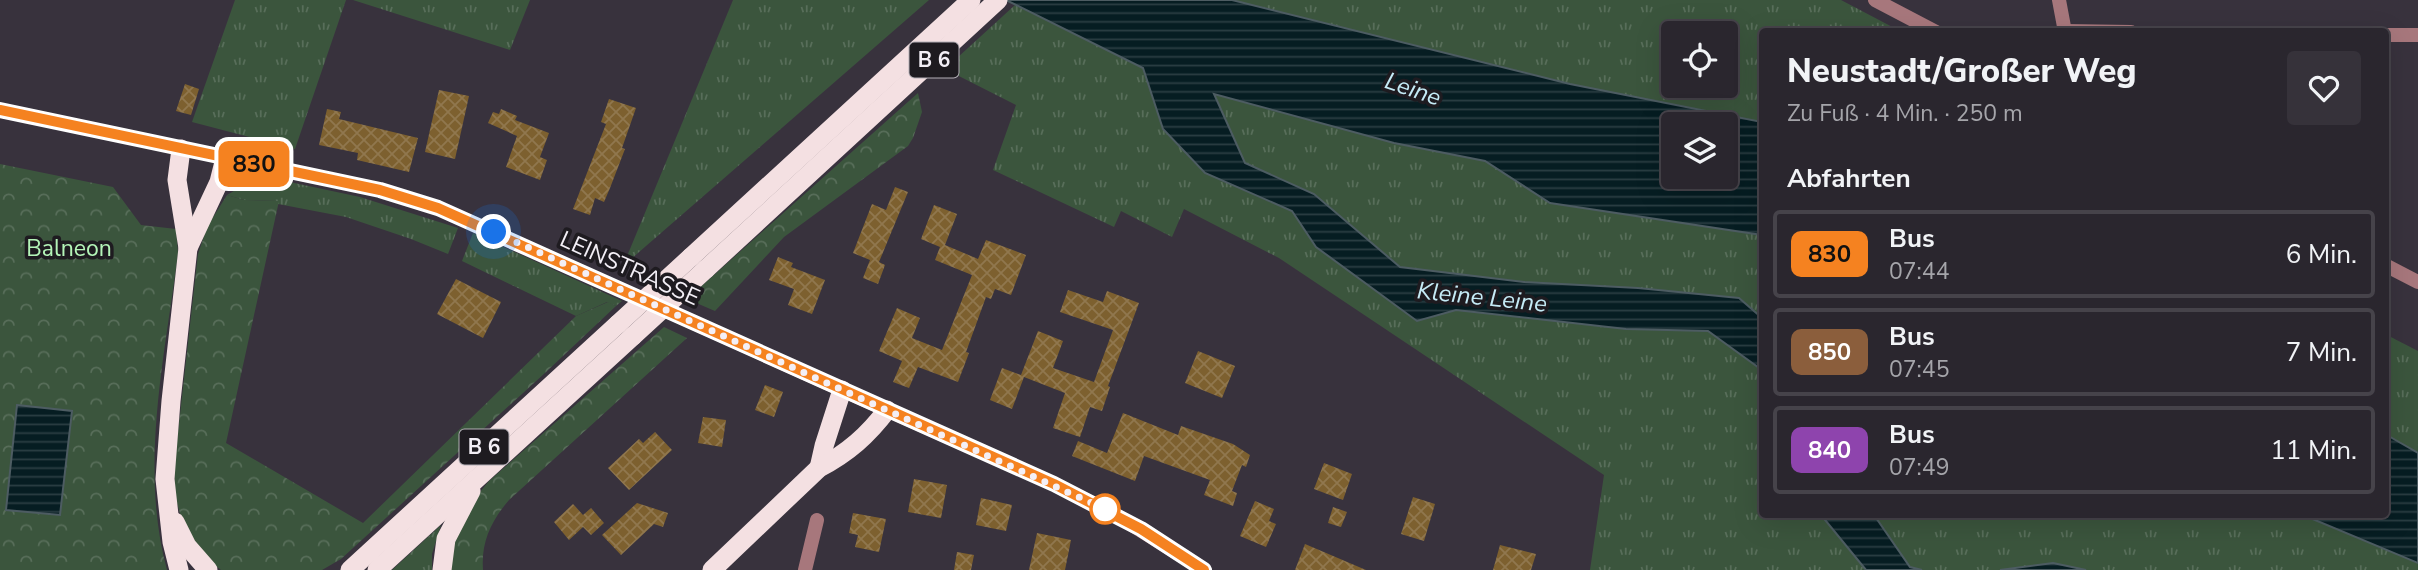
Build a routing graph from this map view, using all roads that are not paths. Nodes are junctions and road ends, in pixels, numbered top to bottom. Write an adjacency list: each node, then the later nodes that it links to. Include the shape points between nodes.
1 (971, 0): 13 (highway, B 6, via 852,108)
2 (998, 0): 13 (highway, B 6, via 870,119)
3 (1875, 0): 5 (street)
4 (2059, 0): 6 (street)
5 (1928, 28)
6 (2064, 28)
7 (2389, 35): 8 (street)
8 (2418, 35)
9 (0, 110): 10 (main road, LEINSTRASSE)
10 (181, 149): 11 (main road, LEINSTRASSE); 12 (highway, via 177,180)
11 (225, 158): 12 (highway, via 219,183); 17 (main road, LEINSTRASSE, via 380,190 438,208)
12 (188, 248): 21 (highway, via 166,464)
13 (699, 263): 16 (highway, B 6, bridge)
14 (2389, 267): 15 (street)
15 (2418, 282)
16 (626, 330): 20 (highway, B 6); 23 (highway, B 6)
17 (842, 390): 18 (main road, LEINSTRASSE); 19 (highway)
18 (887, 410): 19 (highway, via 869,434); 30 (street, LEINSTRASSE, via 1116,515)
19 (819, 468): 28 (highway)
20 (478, 477): 26 (highway, B 6); 27 (highway, via 446,539)
21 (168, 504): 24 (highway); 25 (highway, via 181,537)
22 (817, 520): 29 (street)
23 (350, 569)
24 (179, 570)
25 (208, 570)
26 (377, 570)
27 (442, 570)
28 (712, 570)
29 (805, 570)
30 (1204, 570)

